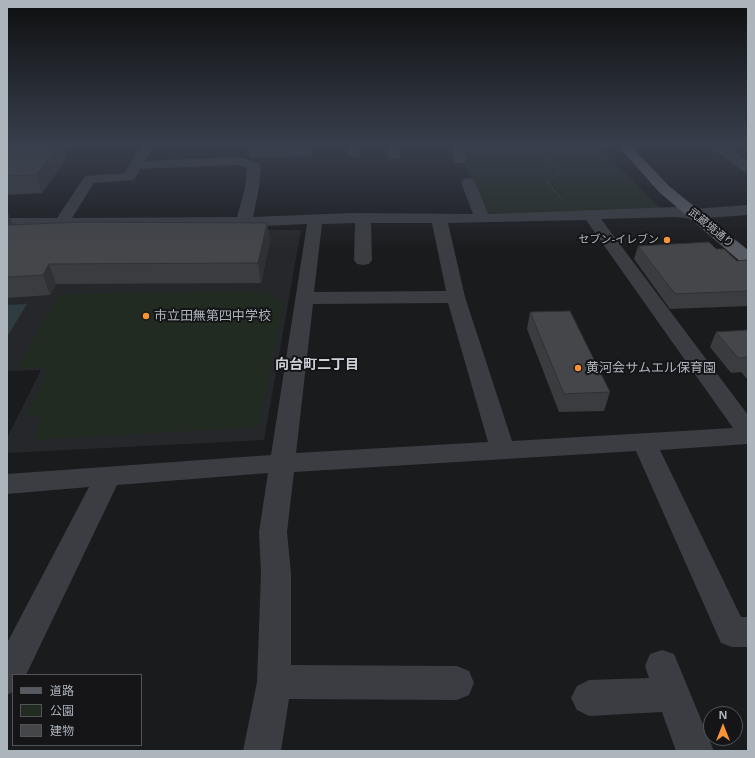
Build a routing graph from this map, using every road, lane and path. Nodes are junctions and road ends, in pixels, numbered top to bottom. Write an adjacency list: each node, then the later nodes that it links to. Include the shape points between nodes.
1 (88, 181): 13 (street)
2 (253, 181): 14 (street)
3 (547, 181): 8 (path, via 568,206)
4 (657, 181): 7 (main road, 武蔵境通り)
5 (468, 182): 11 (street)
6 (748, 210): 7 (street)
7 (692, 214): 8 (street, via 675,212); 16 (main road, 武蔵境通り)
8 (586, 215): 11 (street); 20 (street)
9 (363, 218): 10 (street); 12 (street); 17 (street)
10 (439, 218): 11 (street); 18 (street)
11 (482, 219)
12 (315, 220): 14 (street); 19 (street)
13 (62, 222): 14 (street); 15 (street)
14 (243, 222)
15 (7, 223)
16 (748, 259)
17 (363, 260)
18 (456, 297): 19 (street); 22 (street)
19 (305, 298): 23 (street)
20 (746, 437): 21 (street)
21 (644, 442): 22 (street); 26 (street, via 732,632)
22 (503, 450): 23 (street)
23 (282, 463): 24 (street); 28 (street, via 272,532 276,573)
24 (108, 477): 25 (street); 27 (street)
25 (7, 484)
26 (748, 632)
27 (7, 678)
28 (274, 682): 29 (street); 31 (street)
29 (457, 683)
30 (589, 698): 32 (street, via 668,680)
31 (262, 751)
32 (695, 751)

